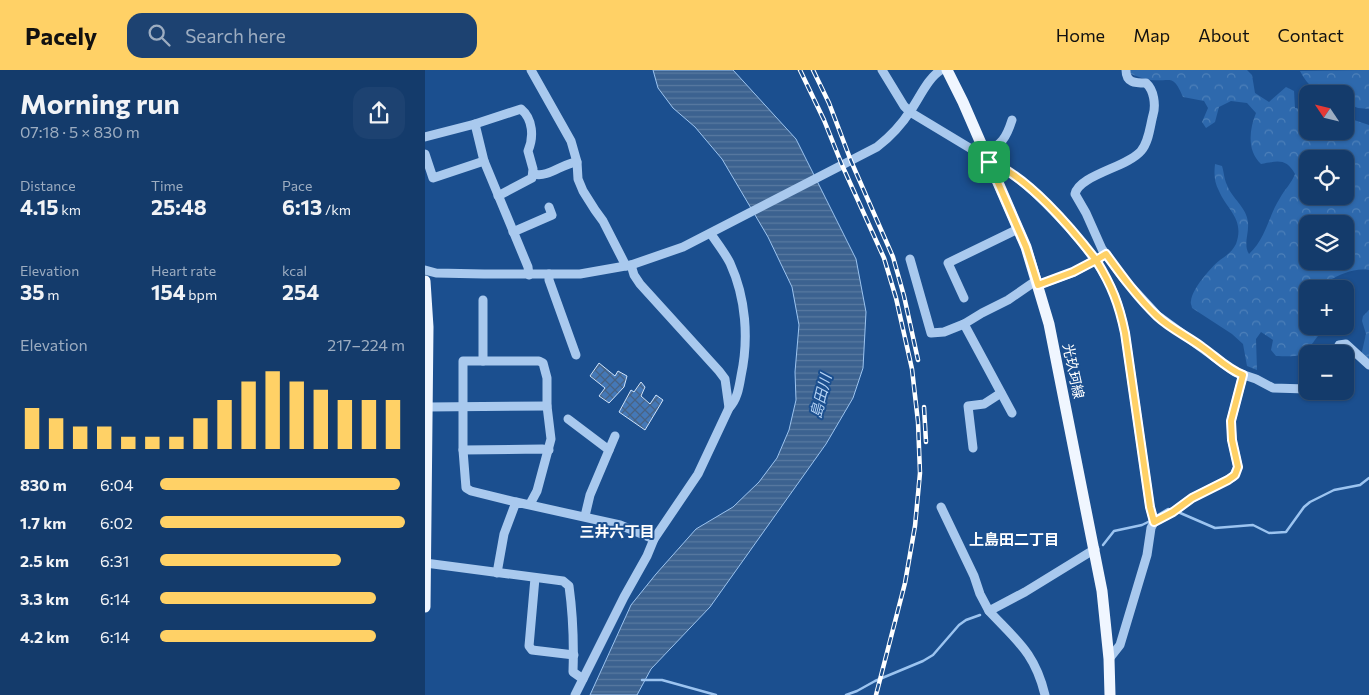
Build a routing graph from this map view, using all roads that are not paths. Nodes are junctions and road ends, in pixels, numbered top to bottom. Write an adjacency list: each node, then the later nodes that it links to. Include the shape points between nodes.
1 (531, 70): 13 (street, via 571,141)
2 (882, 70): 6 (street)
3 (941, 70): 6 (street)
4 (947, 70): 11 (main road, 光玖珂線)
5 (1125, 70): 20 (street, via 1129,80 1146,83 1153,92 1155,110 1147,140 1140,154 1092,177 1075,194)
6 (910, 112): 11 (street); 19 (street, via 877,147)
7 (1012, 120): 11 (street, via 1007,137)
8 (475, 124): 9 (street); 12 (street); 14 (street, via 516,109 525,112 533,133 528,151)
9 (425, 137)
10 (425, 154): 12 (street, via 433,178)
11 (987, 158): 17 (main road, 光玖珂線); 22 (street, via 1037,195)
12 (484, 161): 15 (street)
13 (577, 162): 14 (street, via 544,174); 23 (street, via 583,191)
14 (534, 174): 15 (street)
15 (498, 196): 18 (street)
16 (549, 207): 18 (street, via 552,215)
17 (1018, 229): 28 (main road, 光玖珂線); 29 (street, via 948,264)
18 (513, 232): 26 (street)
19 (715, 232): 23 (street, via 675,251); 42 (street, via 738,284 745,323 744,365 739,389)
20 (1106, 254): 22 (street); 36 (street, via 1158,316)
21 (910, 259): 31 (street, via 931,333)
22 (1096, 260): 28 (street, via 1073,272); 54 (street, via 1119,305)
23 (629, 266): 25 (street, via 580,274); 42 (street, via 644,289 722,375)
24 (425, 270): 26 (street, via 435,273)
25 (549, 274): 26 (street); 33 (street)
26 (529, 275)
27 (425, 282): 41 (main road)
28 (1038, 283): 31 (street); 56 (main road, 光玖珂線)
29 (964, 298)
30 (483, 300): 34 (street)
31 (964, 324): 38 (street)
32 (1354, 352): 35 (street)
33 (576, 355)
34 (483, 361): 39 (street, via 463,361); 40 (street, via 539,361 547,378)
35 (1369, 365)
36 (1243, 375): 37 (street, via 1273,388); 54 (street, via 1231,421 1238,467 1235,475 1173,512)
37 (1299, 389)
38 (1001, 393): 43 (street); 46 (street, via 984,404 968,406)
39 (462, 406): 40 (street); 41 (street); 47 (street)
40 (547, 406): 48 (street)
41 (428, 407): 57 (main road)
42 (729, 408): 55 (street, via 698,474)
43 (1012, 413)
44 (568, 419): 49 (street)
45 (615, 436): 49 (street)
46 (973, 448)
47 (463, 450): 48 (street); 50 (street, via 467,488)
48 (549, 450): 51 (street)
49 (609, 450): 53 (street)
50 (516, 502): 51 (street); 58 (street, via 503,534)
51 (530, 504): 53 (street)
52 (941, 507): 61 (street)
53 (585, 516): 55 (street, via 620,525)
54 (1153, 520): 63 (street, via 1147,555 1122,638 1116,652)
55 (654, 539): 64 (street)
56 (1095, 549): 61 (street); 63 (main road, 光玖珂線, via 1103,591)
57 (425, 563): 58 (street); 60 (main road)
58 (497, 573): 59 (street)
59 (535, 578): 62 (street, via 563,581 569,586); 62 (street, via 529,646 532,650)
60 (425, 607)
61 (989, 611): 66 (street, via 1028,653)
62 (574, 655): 64 (street, via 573,672)
63 (1109, 658): 67 (main road, 光玖珂線)
64 (583, 679): 65 (street)
65 (575, 695)
66 (1045, 695)
67 (1110, 695)

